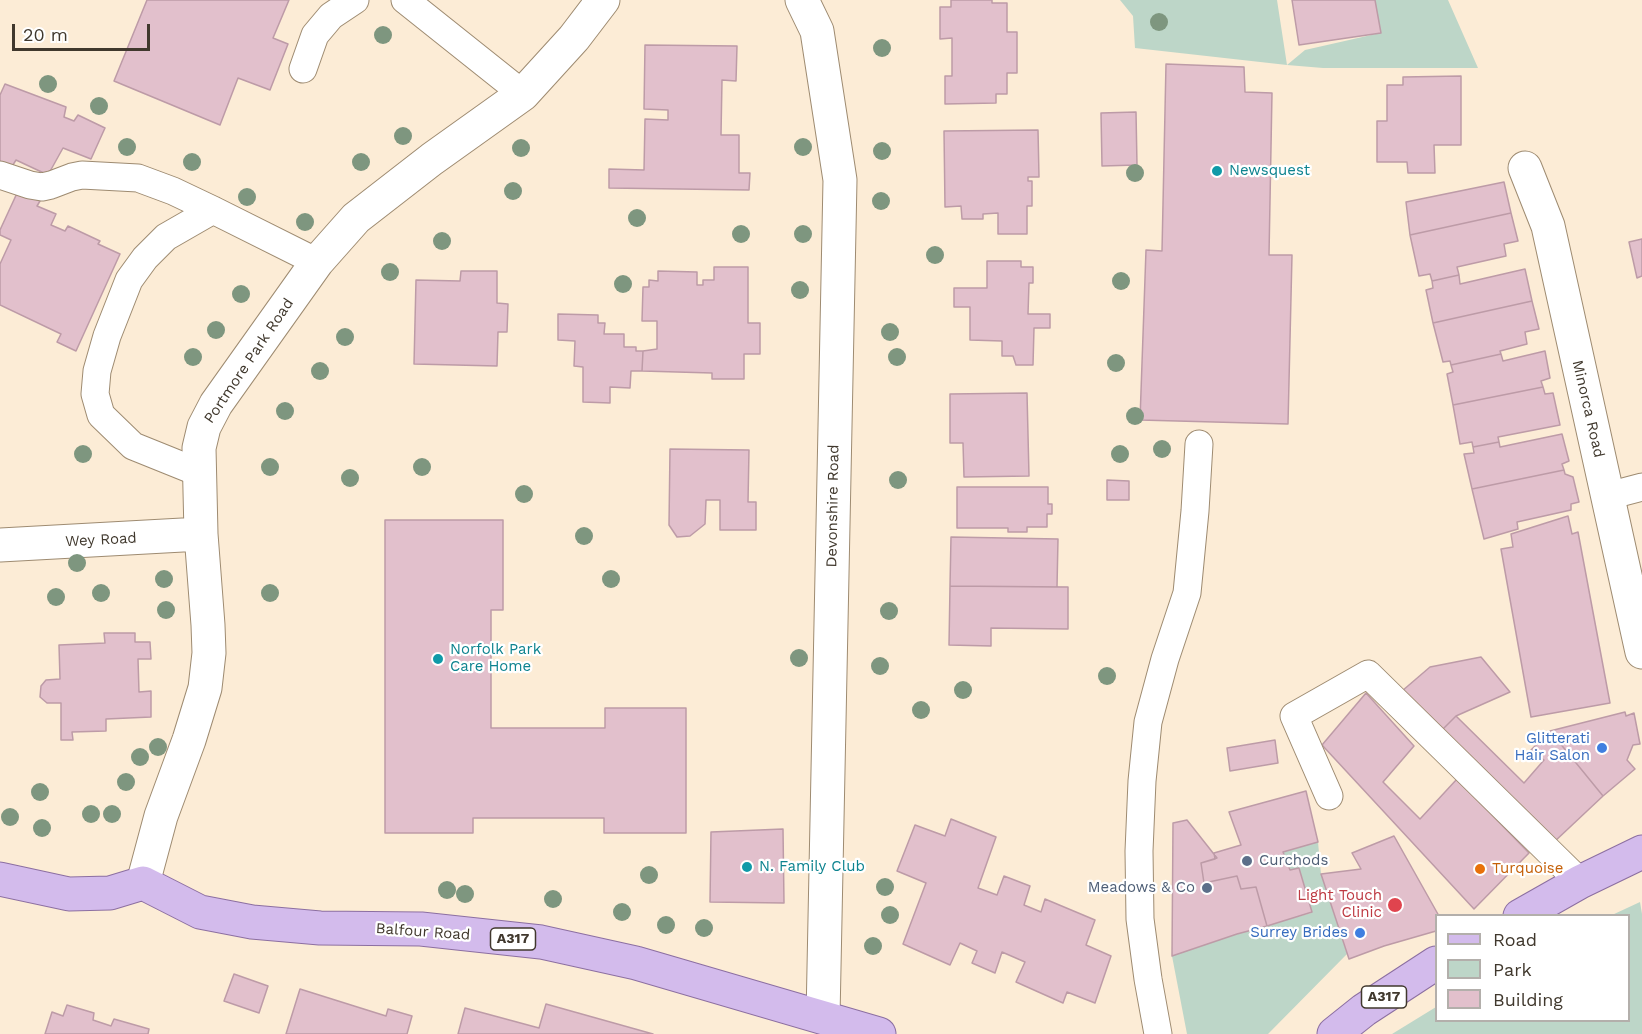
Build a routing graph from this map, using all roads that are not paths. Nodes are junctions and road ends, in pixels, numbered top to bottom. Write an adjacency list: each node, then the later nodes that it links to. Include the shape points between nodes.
1 (355, 0): 5 (lane, via 331,16 315,35)
2 (405, 0): 6 (lane)
3 (603, 0): 6 (street, Portmore Park Road)
4 (802, 0): 25 (street, Devonshire Road, via 817,31 840,180)
5 (303, 69)
6 (523, 94): 10 (street, Portmore Park Road, via 356,218)
7 (1525, 168): 14 (street, Minorca Road, via 1548,226)
8 (0, 175): 9 (lane, via 42,187 82,175 138,178)
9 (213, 210): 10 (lane); 12 (lane, via 166,237 129,280 107,336 95,394 101,415 134,446)
10 (317, 262): 12 (street, Portmore Park Road, via 216,404 199,448)
11 (1199, 444): 27 (lane, via 1187,593 1148,722 1142,781 1140,919)
12 (200, 473): 15 (street, Portmore Park Road)
13 (1642, 487): 14 (lane)
14 (1608, 496): 17 (street, Minorca Road)
15 (201, 534): 16 (street, Wey Road); 21 (street, Portmore Park Road, via 209,653 205,688)
16 (0, 545)
17 (1642, 652)
18 (1329, 796): 22 (lane, via 1294,716 1368,674)
19 (1642, 852): 22 (main road)
20 (0, 879): 21 (main road, via 69,894 110,893)
21 (143, 882): 25 (main road, Balfour Road / A317, via 200,912 252,922 320,928 421,929 542,942 636,963)
22 (1580, 882): 23 (main road)
23 (1522, 914)
24 (1435, 964): 28 (main road, A317)
25 (823, 1017): 26 (main road, Balfour Road / A317)
26 (879, 1034)
27 (1158, 1034)
28 (1334, 1034)

